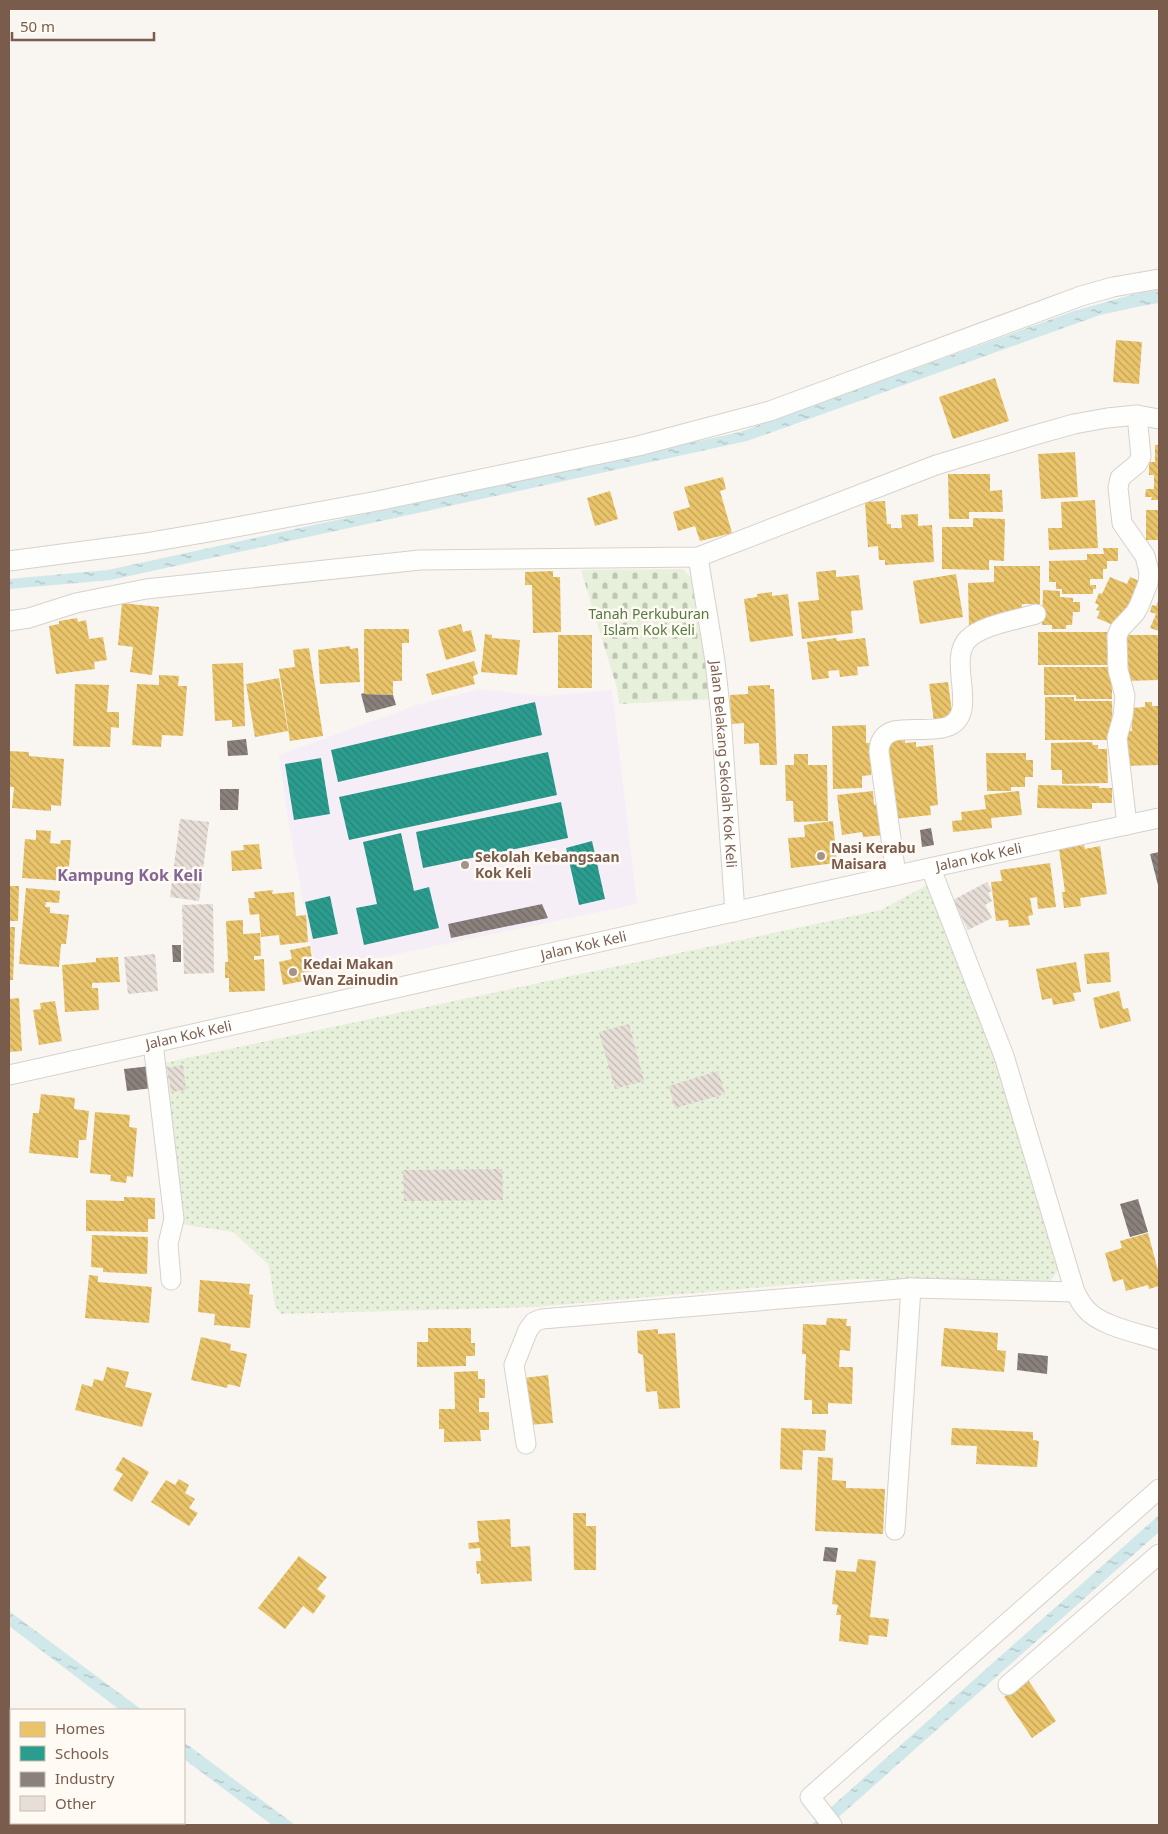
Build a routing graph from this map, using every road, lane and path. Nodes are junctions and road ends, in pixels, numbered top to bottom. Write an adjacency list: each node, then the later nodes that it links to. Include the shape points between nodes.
1 (1159, 279): 5 (street, via 1082,296 770,411 638,446 377,501 209,532)
2 (1137, 415): 3 (street); 4 (street, via 1074,424 936,466); 9 (street, via 1140,461 1120,478 1118,488 1122,523 1145,556 1149,572 1139,606 1117,636 1118,670 1124,696 1117,738)
3 (1159, 419)
4 (698, 557): 7 (street, via 420,560 146,589); 12 (street, Jalan Belakang Sekolah Kok Keli, via 717,680)
5 (9, 561)
6 (1036, 614): 11 (street, via 986,628 966,640 961,653 962,709 959,719 944,728 894,731 882,738 879,752)
7 (9, 621)
8 (1159, 818): 9 (street, Jalan Kok Keli)
9 (1127, 825): 10 (street, Jalan Kok Keli)
10 (931, 868): 11 (street, Jalan Kok Keli); 17 (street, via 1004,1056)
11 (896, 875): 12 (street, Jalan Kok Keli)
12 (735, 912): 13 (street, Jalan Kok Keli)
13 (153, 1043): 14 (street, Jalan Kok Keli); 15 (street, via 174,1219 168,1244)
14 (9, 1075)
15 (171, 1280)
16 (911, 1288): 17 (street); 19 (street, via 534,1322 514,1365); 21 (street)
17 (1075, 1292): 18 (street, via 1094,1316)
18 (1159, 1340)
19 (526, 1444)
20 (1159, 1489): 24 (street, via 810,1797)
21 (895, 1530)
22 (1159, 1554): 23 (street)
23 (1008, 1685)
24 (832, 1825)

